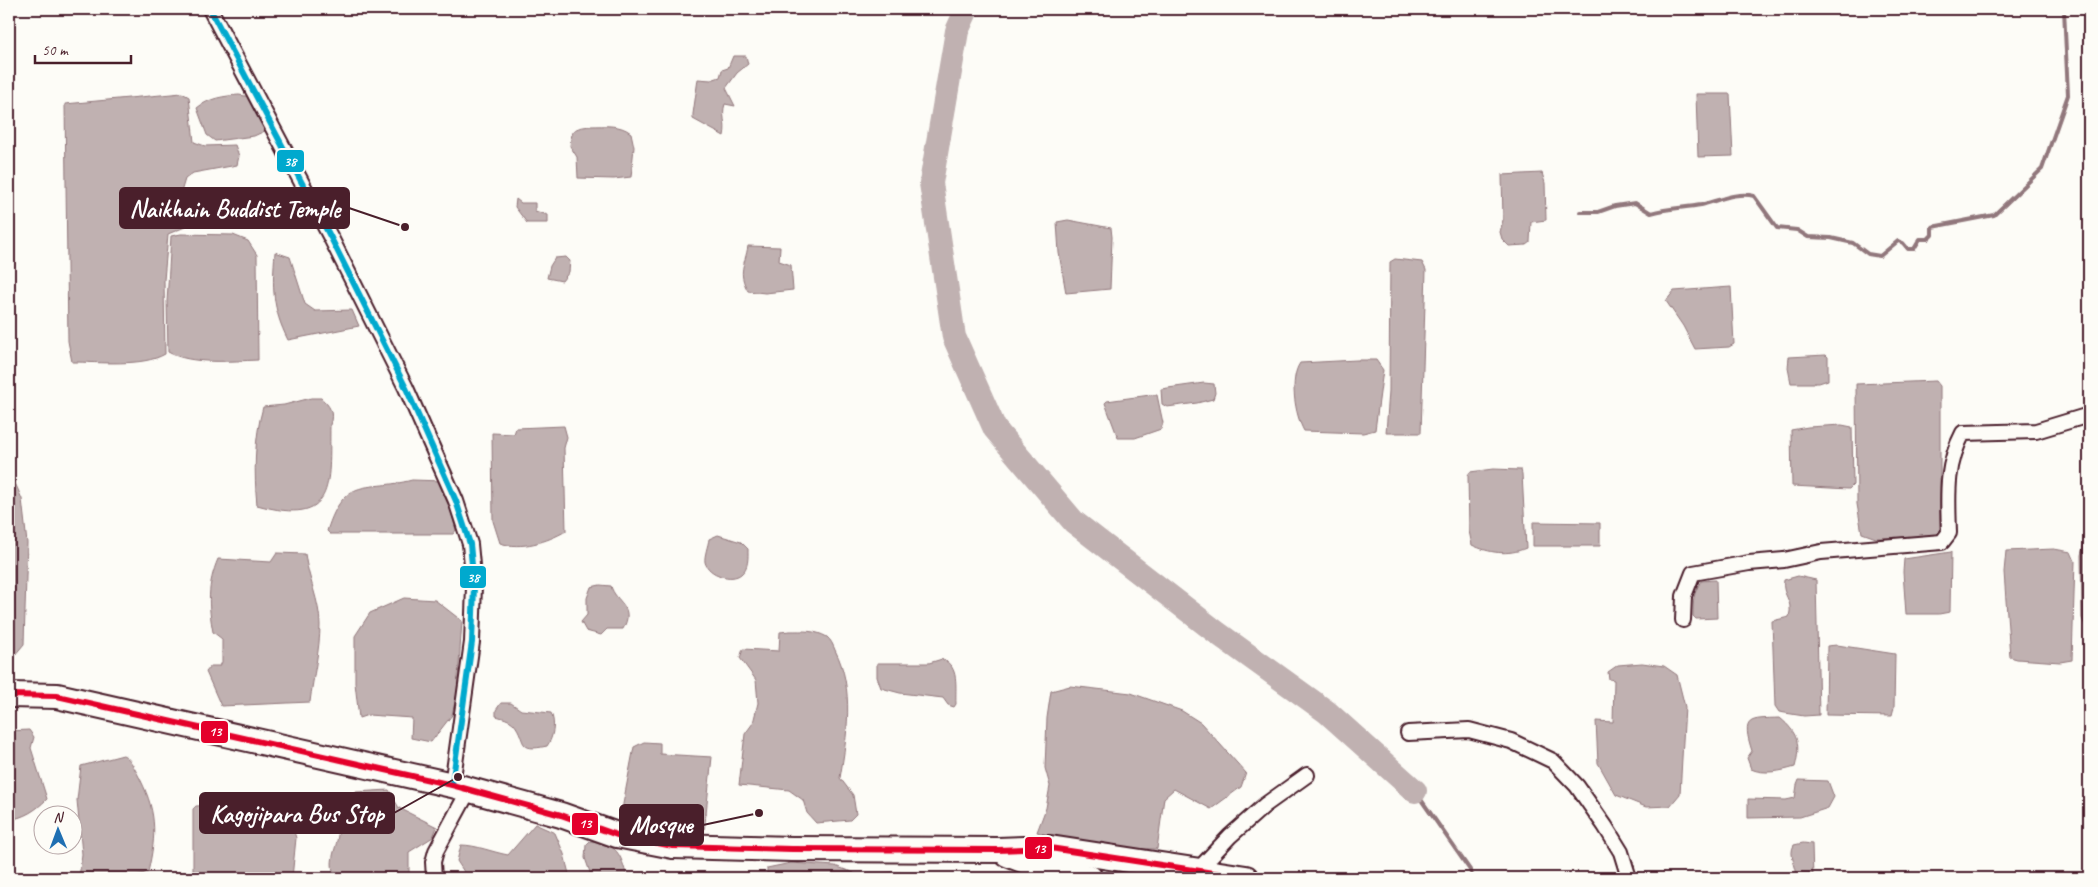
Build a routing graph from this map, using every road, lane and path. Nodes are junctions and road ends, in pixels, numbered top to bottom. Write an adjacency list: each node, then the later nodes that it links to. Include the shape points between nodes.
1 (210, 9): 7 (street, via 406,388 456,502 470,544 474,586 472,642)
2 (2089, 415): 3 (street, via 2036,431 1963,433 1948,478 1949,533 1942,542 1821,552 1693,573 1684,596)
3 (1683, 620)
4 (9, 695): 7 (highway, via 57,696)
5 (1408, 733): 13 (street, via 1469,730 1511,741 1553,761 1577,786 1605,826 1621,852)
6 (1307, 775): 9 (street, via 1237,830)
7 (461, 788): 8 (highway, via 618,834 673,846); 10 (street, via 432,862)
8 (998, 850): 9 (highway, via 1050,848); 11 (highway, via 1044,868)
9 (1195, 874): 12 (highway)
10 (434, 878)
11 (1090, 878)
12 (1246, 878)
13 (1629, 878)

